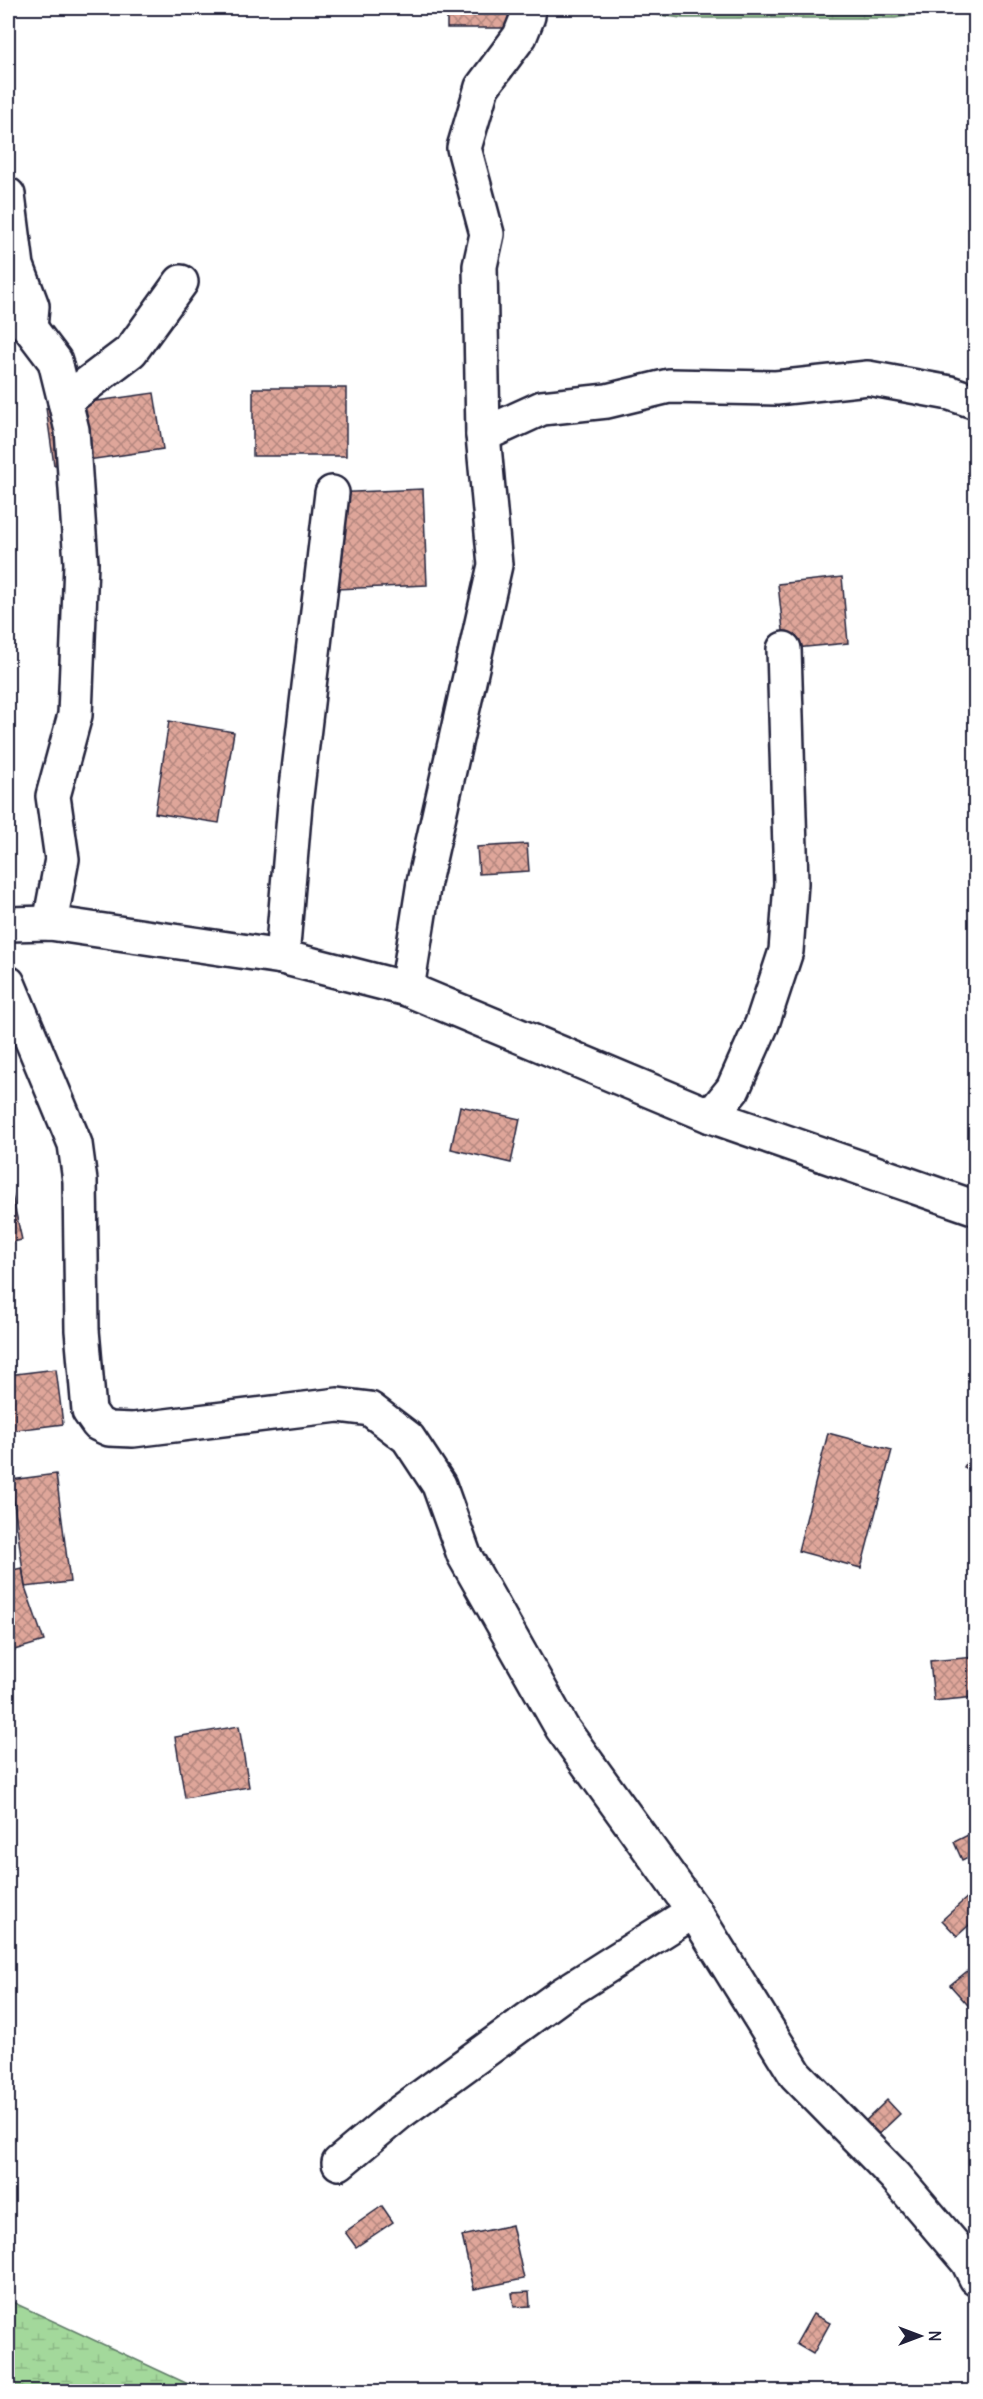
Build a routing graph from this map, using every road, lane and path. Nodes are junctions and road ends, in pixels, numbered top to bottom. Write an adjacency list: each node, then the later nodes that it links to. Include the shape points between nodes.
1 (528, 8): 7 (street, via 520,36 482,87 464,148 487,234 480,266)
2 (8, 195): 4 (street, via 17,266 32,306)
3 (181, 282): 5 (street, via 131,351)
4 (19, 317): 5 (street, via 55,361)
5 (65, 401): 10 (street, via 72,430 81,563 75,716 53,796 62,859)
6 (975, 402): 7 (street, via 950,393 868,378 776,388 669,386 607,401 542,408)
7 (483, 435): 14 (street, via 495,565 424,882)
8 (332, 493): 12 (street, via 294,804)
9 (784, 650): 15 (street, via 792,883 786,951 762,1024 733,1089)
10 (50, 923): 11 (street); 12 (street)
11 (8, 924)
12 (282, 957): 14 (street)
13 (8, 983): 17 (street, via 75,1144 80,1182 82,1330 88,1411 98,1424 109,1429 133,1430 338,1405 370,1410 408,1438 439,1485 464,1555 562,1728)
14 (406, 989): 15 (street)
15 (711, 1116): 16 (street)
16 (975, 1208)
17 (694, 1911): 18 (street, via 560,1996 398,2114); 19 (street, via 796,2075 895,2176 968,2262)
18 (339, 2163)
19 (975, 2278)

